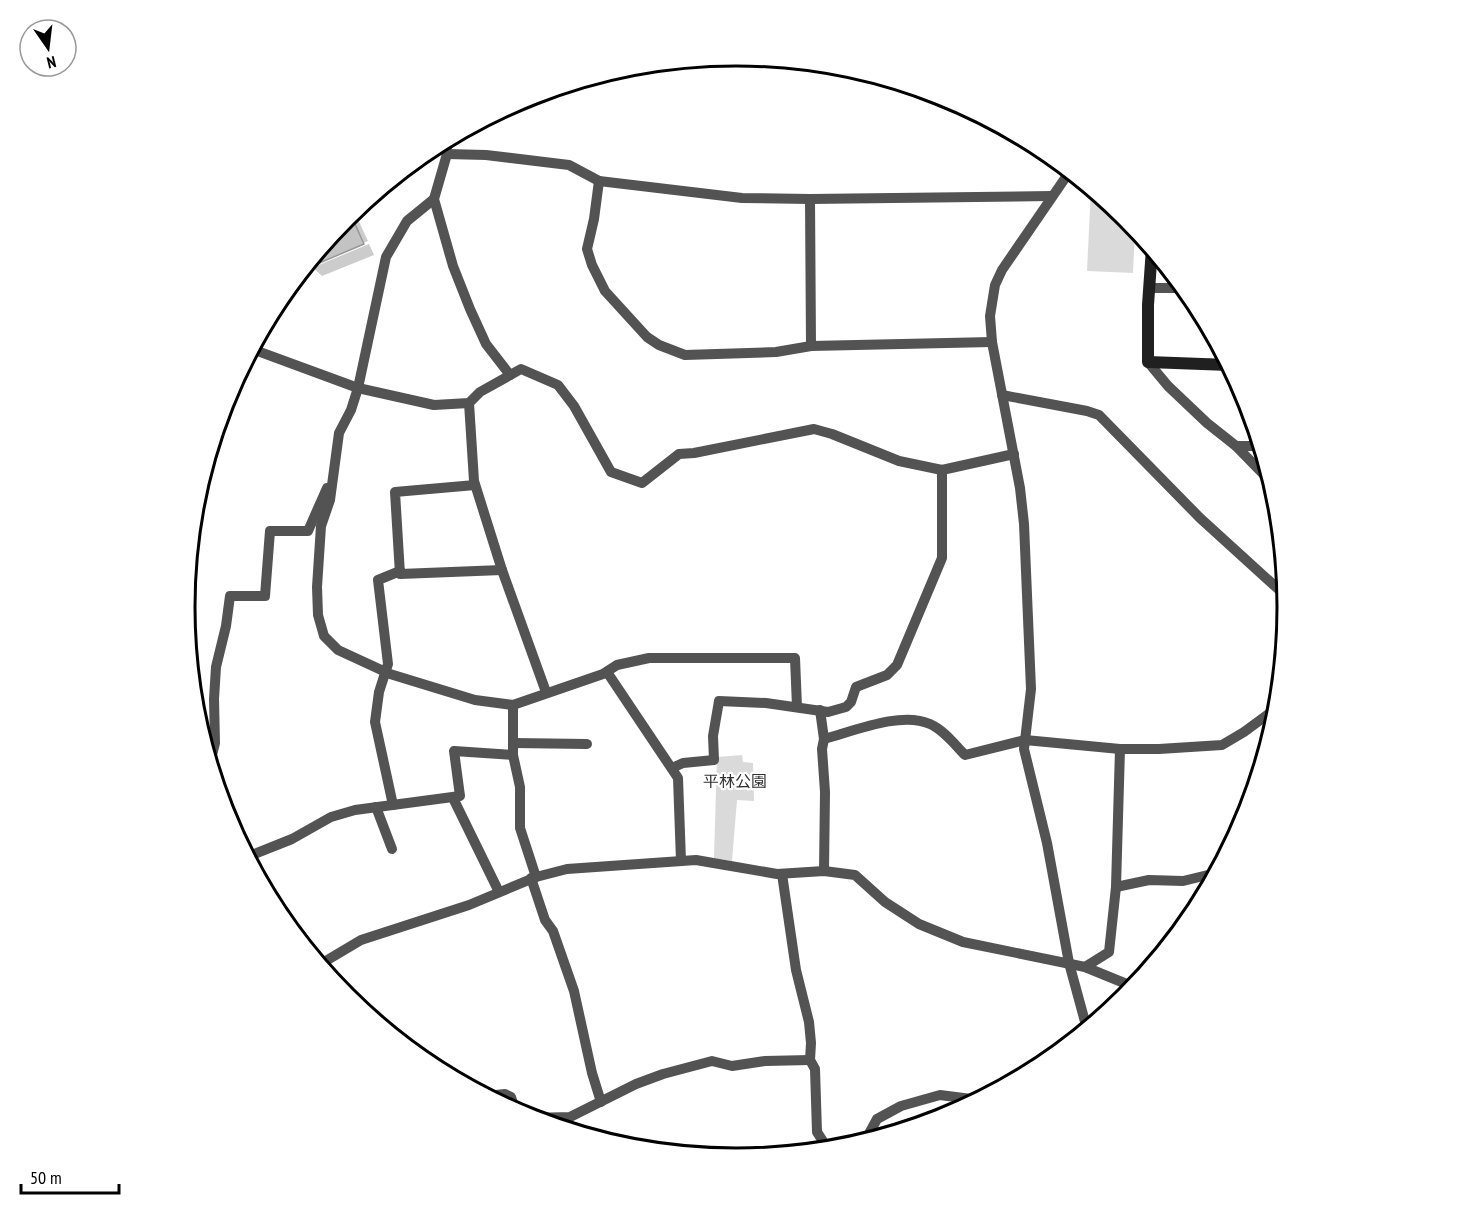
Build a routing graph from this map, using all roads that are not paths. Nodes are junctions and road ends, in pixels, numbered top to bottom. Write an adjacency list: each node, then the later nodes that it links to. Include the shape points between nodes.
1 (447, 150): 2 (street)
2 (447, 154): 4 (street, via 569,165); 6 (street)
3 (1065, 178): 5 (street)
4 (599, 180): 7 (street, via 742,198); 12 (street, via 586,249 605,291 647,337 685,355 776,352)
5 (1052, 196): 7 (street); 11 (street, via 995,285 990,316)
6 (434, 199): 16 (street, via 463,294 486,344); 17 (street, via 407,221 386,257)
7 (810, 199): 12 (street)
8 (1151, 260): 9 (street)
9 (1149, 288): 10 (street); 14 (street)
10 (1172, 288)
11 (992, 342): 12 (street); 18 (street)
12 (810, 346)
13 (259, 352): 17 (street)
14 (1148, 362): 15 (street); 20 (street, via 1168,386)
15 (1219, 365)
16 (510, 375): 19 (street); 23 (street, via 521,369 558,385 574,405 611,471 642,483 679,454 814,429 899,460)
17 (357, 388): 19 (street, via 434,405); 25 (street, via 339,433)
18 (1002, 395): 22 (street); 29 (street, via 1099,415 1200,518)
19 (469, 403): 26 (street)
20 (1236, 446): 21 (street); 24 (street)
21 (1252, 446)
22 (1014, 453): 23 (street); 38 (street, via 1024,524 1028,596 1031,689)
23 (942, 470): 35 (street, via 942,558 897,665 887,675 856,687 846,707)
24 (1260, 470)
25 (332, 477): 30 (street, via 330,500 321,526 316,587 320,626 338,650); 42 (street, via 310,529 270,531 265,596 230,596 216,667)
26 (475, 485): 27 (street); 28 (street, via 395,492)
27 (502, 570): 28 (street); 32 (street)
28 (400, 571): 30 (street, via 378,580 387,664)
29 (1276, 587)
30 (384, 671): 33 (street, via 475,699); 46 (street, via 375,722)
31 (607, 672): 32 (street); 34 (street, via 617,665 649,658 795,658); 44 (street)
32 (546, 692): 33 (street)
33 (513, 705): 39 (street)
34 (796, 707): 35 (street); 44 (street, via 719,701 713,736 714,760)
35 (820, 710): 37 (street)
36 (1266, 716): 41 (street, via 1222,745)
37 (824, 739): 38 (street, via 902,720 930,723 965,755); 51 (street)
38 (1025, 740): 41 (street); 58 (street)
39 (513, 743): 40 (street); 43 (street)
40 (587, 744)
41 (1120, 748): 55 (street)
42 (214, 749)
43 (513, 755): 45 (street, via 454,751 460,796); 54 (street, via 520,787 520,828)
44 (672, 768): 50 (street, via 680,795)
45 (453, 798): 46 (street); 56 (street)
46 (393, 805): 47 (street)
47 (376, 807): 48 (street); 49 (street, via 331,817)
48 (392, 849)
49 (255, 854)
50 (681, 861): 52 (street, via 705,861); 54 (street, via 567,869)
51 (824, 871): 52 (street); 58 (street, via 855,875 885,902 919,924 963,942)
52 (782, 874): 62 (street, via 796,970 809,1022)
53 (1206, 875): 55 (street, via 1183,881 1149,879)
54 (534, 878): 56 (street); 64 (street, via 545,920 554,931 574,991)
55 (1116, 887): 59 (street, via 1109,952)
56 (499, 892): 57 (street, via 361,940)
57 (327, 961)
58 (1069, 963): 59 (street); 61 (street)
59 (1085, 967): 60 (street)
60 (1125, 983)
61 (1085, 1021)
62 (810, 1060): 64 (street, via 732,1066 712,1061 663,1074); 67 (street, via 815,1069 817,1132)
63 (962, 1098): 66 (street, via 939,1095 901,1106 877,1119)
64 (601, 1102): 65 (street, via 570,1117)
65 (557, 1117)
66 (870, 1131)
67 (823, 1141)

